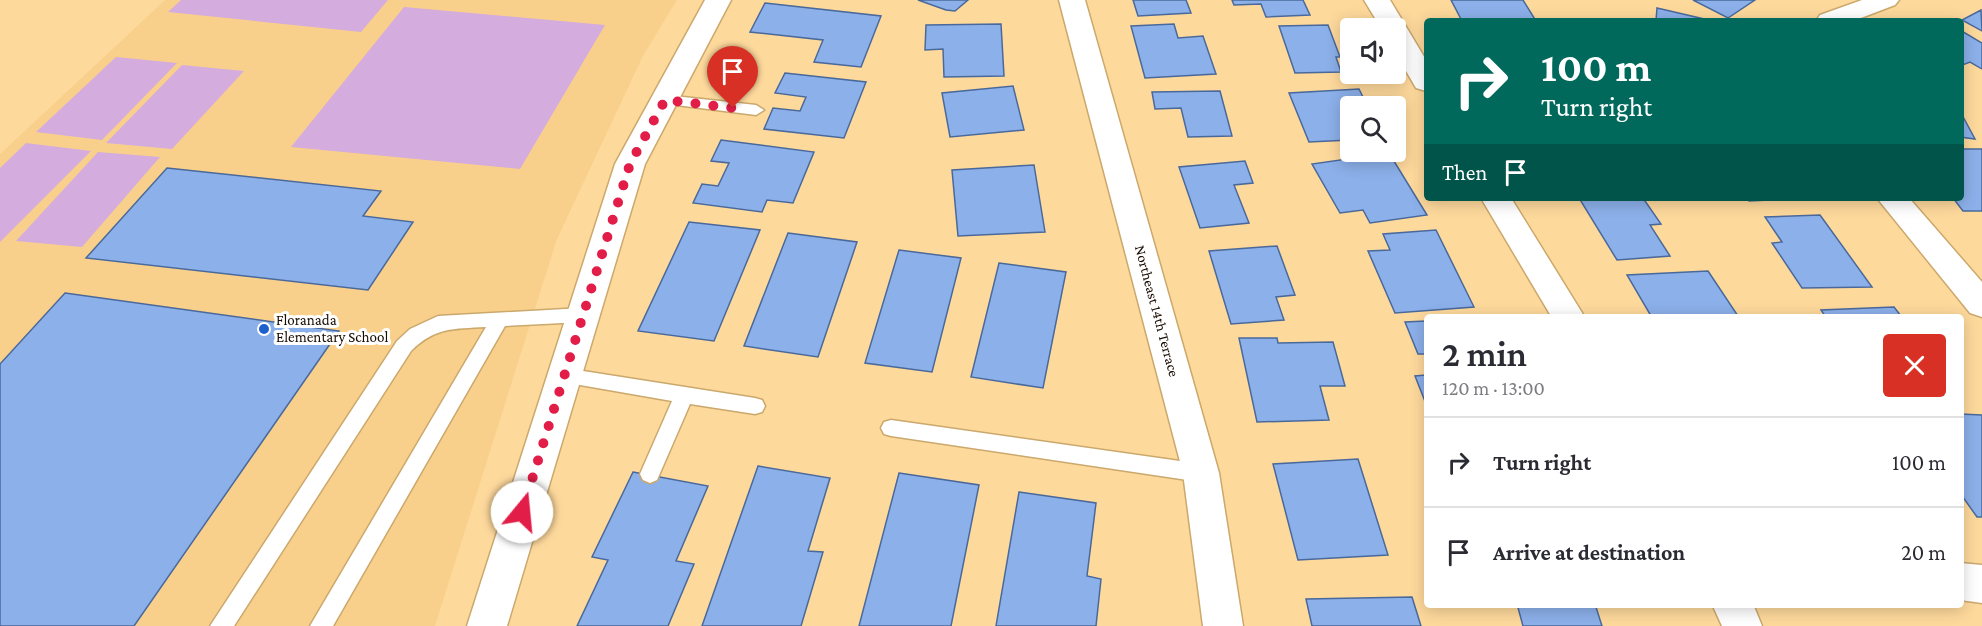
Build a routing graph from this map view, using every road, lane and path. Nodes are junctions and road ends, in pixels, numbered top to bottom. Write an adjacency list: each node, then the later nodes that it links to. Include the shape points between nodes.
1 (718, 0): 9 (street)
2 (1072, 0): 21 (street, Northeast 14th Terrace)
3 (1377, 0): 5 (street)
4 (1886, 0): 6 (street)
5 (1388, 18)
6 (1837, 18)
7 (1406, 49): 8 (street)
8 (1424, 79)
9 (665, 100): 10 (lane); 15 (street, via 630,164)
10 (756, 110)
11 (1498, 201): 14 (street)
12 (1895, 201): 13 (street)
13 (1982, 304)
14 (1567, 314)
15 (584, 315): 16 (lane); 17 (street)
16 (500, 319): 26 (lane, via 438,323 416,334 404,346); 27 (lane)
17 (564, 376): 18 (lane); 28 (street)
18 (684, 394): 19 (lane); 22 (lane)
19 (755, 406)
20 (891, 428): 21 (lane)
21 (1201, 473): 29 (street, Northeast 14th Terrace)
22 (650, 474)
23 (1964, 582): 24 (street)
24 (1982, 584)
25 (1734, 608): 30 (street)
26 (221, 626)
27 (321, 626)
28 (487, 626)
29 (1222, 626)
30 (1742, 626)

